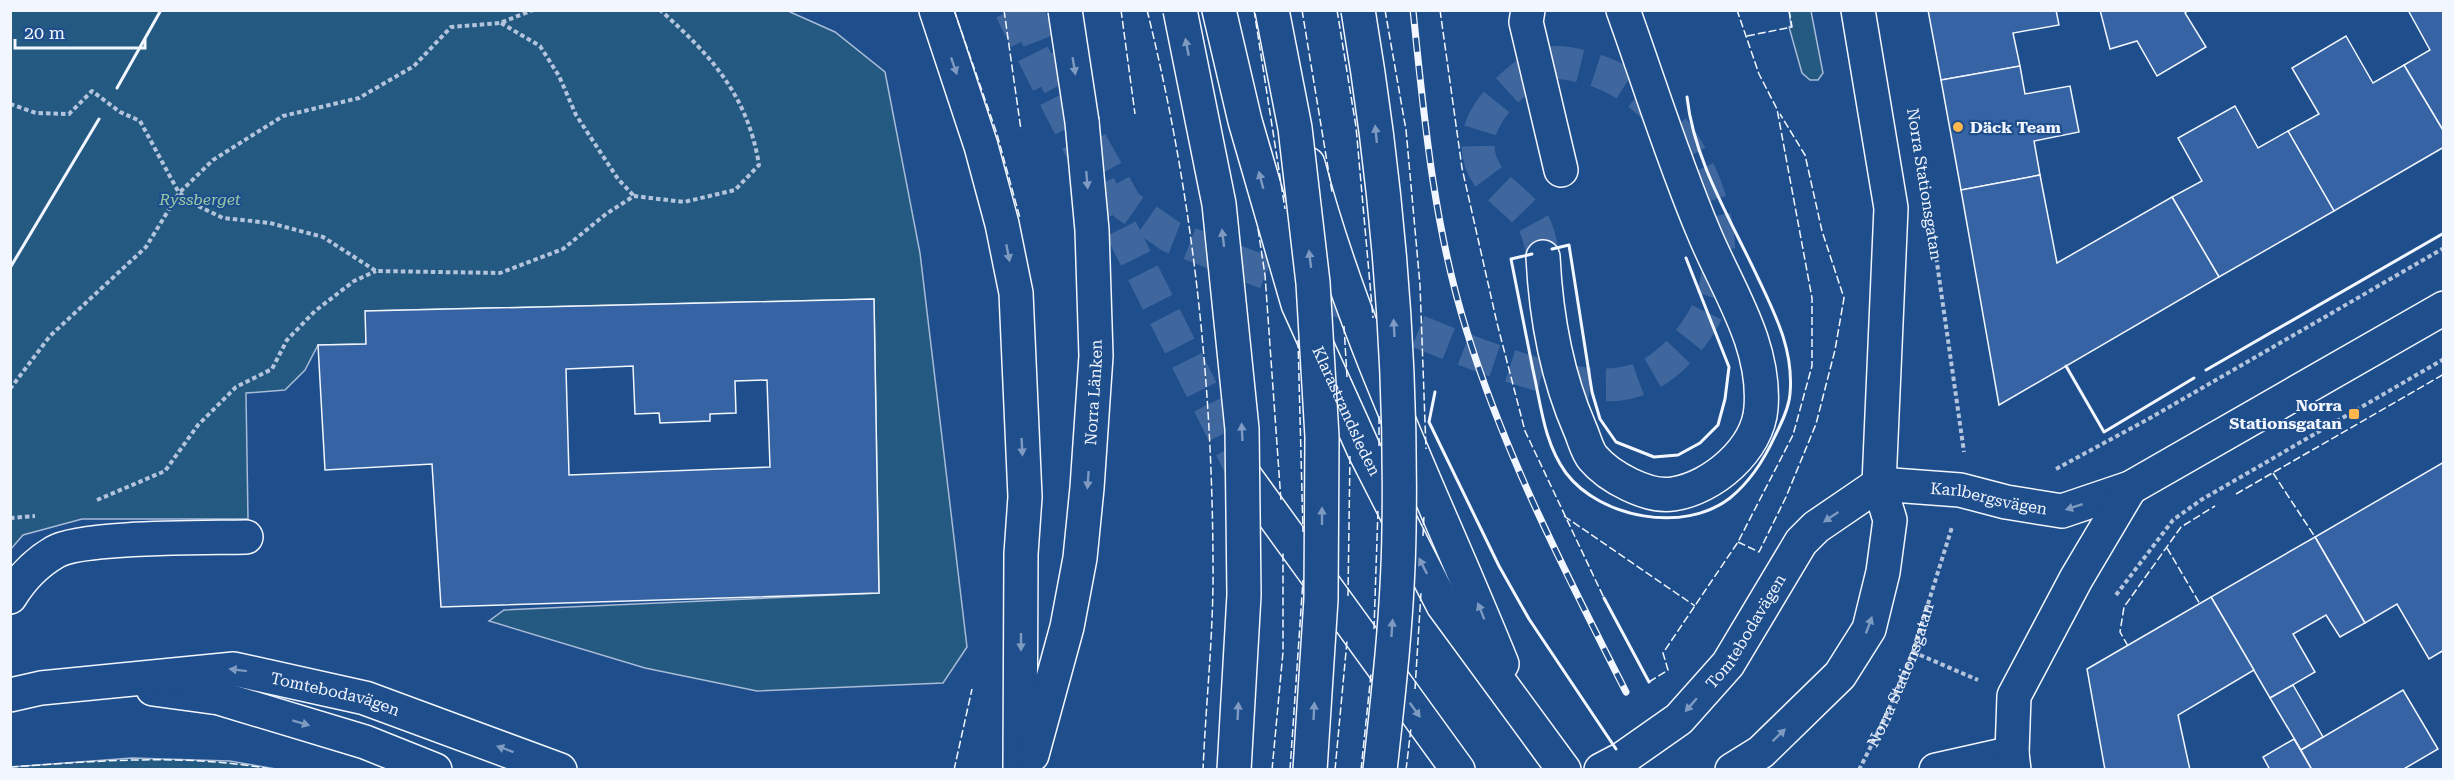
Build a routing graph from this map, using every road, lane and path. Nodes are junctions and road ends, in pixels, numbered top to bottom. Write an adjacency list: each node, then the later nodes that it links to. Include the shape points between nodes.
1 (532, 10): 12 (path)
2 (660, 10): 16 (path, via 698,44 729,83 754,134 759,165 735,190 684,202)
3 (936, 10): 46 (main road, one-way to 46, via 981,146 1016,293 1025,497)
4 (1065, 10): 47 (main road, Norra Länken, one-way to 47, bridge, via 1083,122 1096,356 1080,558 1067,627)
5 (1180, 10): 48 (main road, one-way to 5, bridge, via 1244,595 1242,429 1219,204)
6 (1219, 10): 41 (main road, Klarastrandsleden, one-way to 6, via 1443,605 1364,450 1298,304 1250,142)
7 (1272, 10): 41 (main road, one-way to 7, via 1458,554 1393,412 1346,288 1310,172); 49 (main road, one-way to 7, bridge, via 1321,599 1322,437 1313,283 1295,128)
8 (1358, 10): 50 (main road, one-way to 8, bridge, via 1399,531 1398,415 1391,266)
9 (1528, 10): 14 (main road, via 1526,22)
10 (1623, 10): 19 (main road, via 1704,234 1745,320 1759,371 1762,409 1747,449 1714,479 1672,494 1627,486 1593,457 1566,398 1552,345)
11 (1858, 10): 28 (main road, via 1891,208)
12 (500, 23): 15 (path, via 451,27 414,66 359,98 283,116 213,160); 16 (path, via 540,46 576,115)
13 (10, 104): 15 (path, via 36,113 69,114 92,91 140,121)
14 (1561, 170)
15 (179, 193): 20 (path, via 223,218 324,237); 23 (path, via 146,247 50,336)
16 (634, 196): 20 (path, via 563,249 500,273)
17 (1931, 222): 24 (path, Norra Stationsgatan)
18 (2444, 248): 26 (path, via 2123,434)
19 (1543, 257)
20 (376, 271): 31 (path, via 354,281 315,310 287,340 272,369 236,387 198,425 165,471)
21 (2444, 308): 29 (main road, Karlbergsvägen)
22 (2444, 359): 35 (path, via 2172,520)
23 (10, 389)
24 (1965, 445): 25 (path); 30 (path, Norra Stationsgatan)
25 (1973, 452)
26 (2051, 471)
27 (1245, 476): 51 (main road, one-way to 51)
28 (1879, 484): 30 (main road, Karlbergsvägen); 43 (main road, Tomtebodavägen, one-way to 43, via 1809,534 1728,664 1679,719); 53 (main road, one-way to 28, via 1761,752 1840,675 1869,629 1890,520)
29 (2130, 488): 30 (main road, Karlbergsvägen, one-way to 30, via 2062,511); 40 (main road, Karlbergsvägen)
30 (1960, 490): 37 (path, Norra Stationsgatan, via 1951,533)
31 (89, 503)
32 (44, 515): 33 (path)
33 (10, 518)
34 (246, 537): 36 (main road, via 97,543 56,551 21,579)
35 (2116, 595)
36 (10, 597)
37 (1913, 652): 40 (path); 54 (path, Norra Stationsgatan)
38 (101, 682): 39 (main road, Tomtebodavägen); 44 (main road, Tomtebodavägen, one-way to 44, via 219,699 365,742); 45 (main road, Tomtebodavägen, one-way to 38, via 365,698 234,669)
39 (10, 695)
40 (2014, 696): 42 (main road)
41 (1518, 704): 52 (main road, Klarastrandsleden)
42 (2013, 761): 55 (main road)
43 (1611, 764)
44 (435, 770)
45 (560, 770)
46 (1020, 770)
47 (1028, 770)
48 (1234, 770)
49 (1310, 770)
50 (1380, 770)
51 (1458, 770)
52 (1564, 770)
53 (1732, 770)
54 (1859, 770)
55 (1936, 770)

